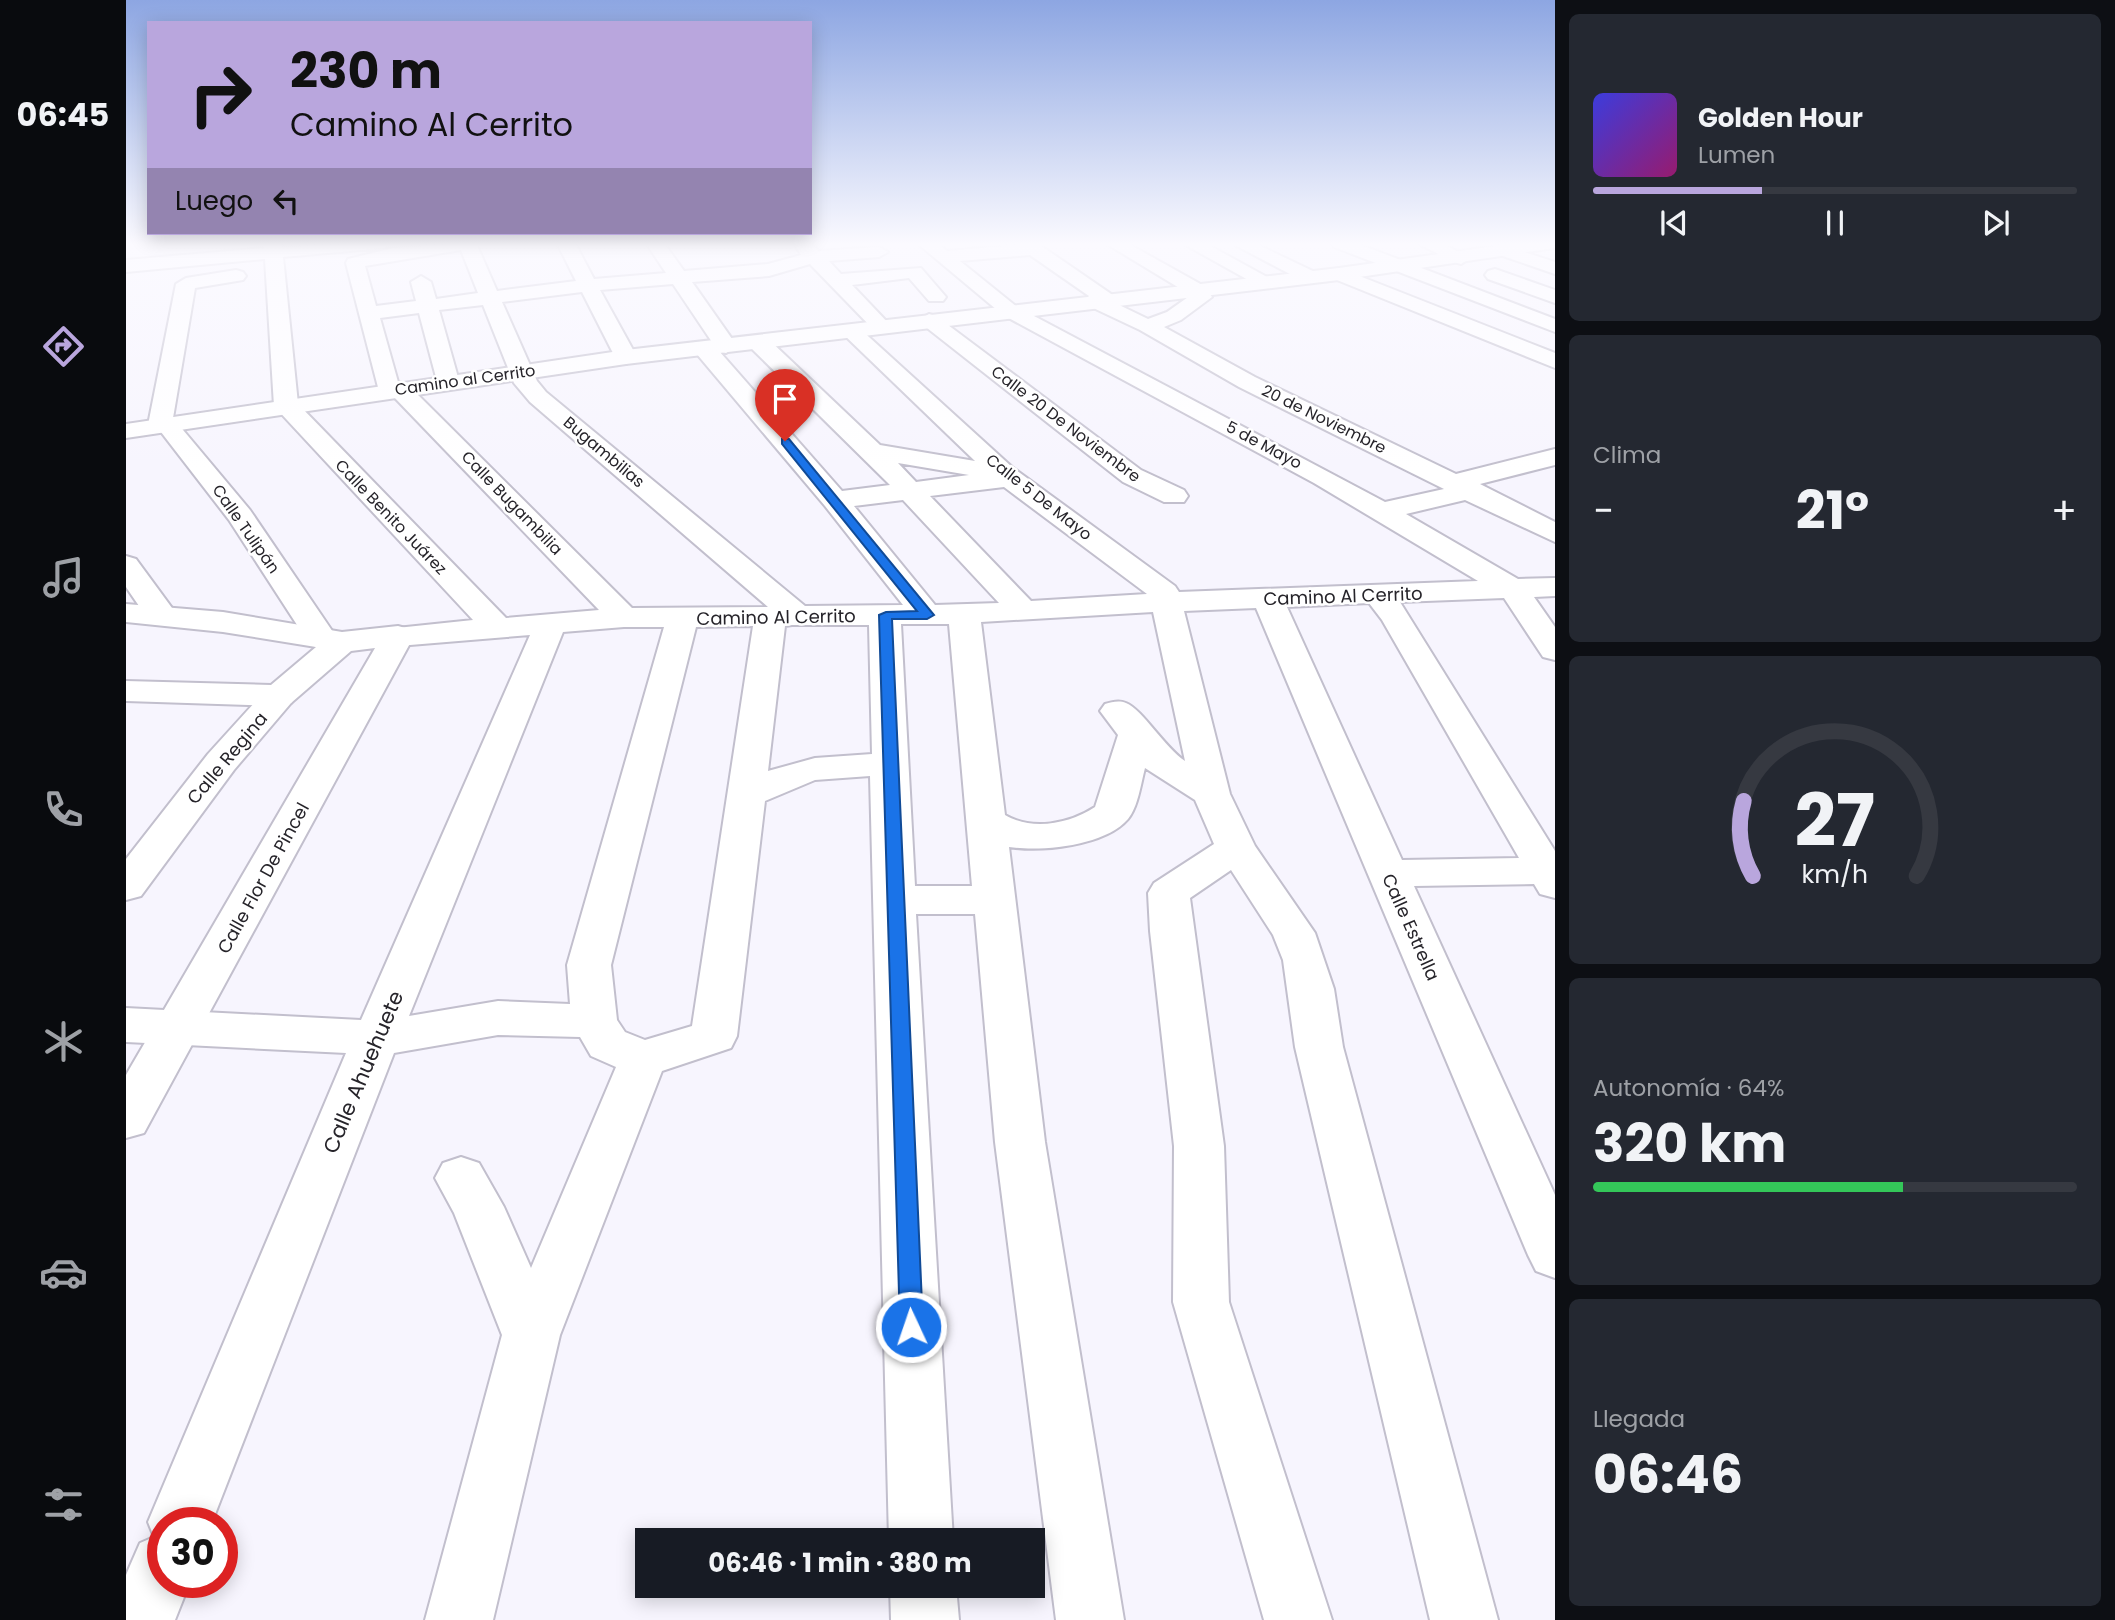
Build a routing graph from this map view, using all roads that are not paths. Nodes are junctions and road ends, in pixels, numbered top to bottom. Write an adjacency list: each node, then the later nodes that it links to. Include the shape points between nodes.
1 (180, 319): 30 (street)
2 (280, 319): 29 (street)
3 (372, 319): 27 (street)
4 (432, 319): 25 (street)
5 (499, 319): 24 (street, Bugambilias)
6 (606, 319): 22 (street)
7 (700, 319): 21 (street)
8 (874, 319): 16 (street)
9 (942, 319): 15 (street, Camino al Cerrito)
10 (1024, 319): 28 (street, 5 de Mayo)
11 (1133, 319): 17 (street, 20 de Noviembre)
12 (1163, 319): 17 (street)
13 (1450, 319): 23 (street)
14 (1535, 319): 18 (street)
15 (929, 320): 16 (street, Camino al Cerrito); 39 (street, Calle 20 De Noviembre, via 1132,477)
16 (881, 326): 19 (street, Camino al Cerrito)
17 (1147, 326): 26 (street, 20 de Noviembre)
18 (1555, 326)
19 (851, 331): 20 (street, Camino al Cerrito); 35 (street, Calle 5 De Mayo)
20 (758, 342): 21 (street, Camino al Cerrito); 32 (street)
21 (715, 347): 22 (street, Camino al Cerrito); 40 (street)
22 (626, 356): 24 (street, Camino al Cerrito)
23 (1555, 361)
24 (522, 372): 25 (street, Camino al Cerrito); 53 (street, Bugambilias, via 538,397)
25 (448, 381): 27 (street, Camino al Cerrito)
26 (1247, 382): 28 (street); 34 (street, 20 de Noviembre)
27 (394, 390): 29 (street, Camino al Cerrito); 54 (street, Calle Bugambilia)
28 (1174, 397): 36 (street, 5 de Mayo)
29 (286, 406): 30 (street, Camino al Cerrito); 57 (street, Calle Benito Juárez)
30 (163, 425): 31 (street, Camino al Cerrito); 59 (street, Calle Tulipán, via 240,516)
31 (126, 431)
32 (872, 451): 35 (street); 38 (street)
33 (1553, 460): 37 (street)
34 (1423, 467): 36 (street); 37 (street, 20 de Noviembre)
35 (1006, 476): 38 (street); 48 (street, Calle 5 De Mayo, via 1164,592)
36 (1323, 477): 41 (street, 5 de Mayo)
37 (1463, 485): 41 (street, via 1451,496); 42 (street, 20 de Noviembre)
38 (909, 492): 40 (street); 49 (street)
39 (1174, 496)
40 (835, 500): 52 (street)
41 (1383, 511): 45 (street, 5 de Mayo)
42 (1555, 533)
43 (126, 565): 51 (street)
44 (1555, 587): 45 (street, Camino Al Cerrito)
45 (1513, 589): 46 (street, Camino Al Cerrito); 60 (street)
46 (1379, 596): 47 (street, Camino Al Cerrito); 69 (street)
47 (1268, 599): 48 (street, Camino Al Cerrito); 68 (street, Calle Estrella)
48 (1164, 602): 49 (street, Camino Al Cerrito); 64 (street)
49 (1023, 610): 52 (street, Camino Al Cerrito)
50 (126, 613): 51 (street, Camino Al Cerrito)
51 (160, 615): 59 (street, Camino Al Cerrito)
52 (926, 615): 53 (street, Camino Al Cerrito); 63 (street); 66 (street)
53 (785, 617): 55 (street, Camino Al Cerrito); 65 (street)
54 (624, 618): 55 (street, Camino Al Cerrito); 56 (street, Camino Al Cerrito)
55 (682, 618): 73 (street, via 589,965)
56 (551, 623): 57 (street, Camino Al Cerrito); 76 (street, Calle Ahuehuete)
57 (498, 628): 58 (street, Camino Al Cerrito)
58 (398, 636): 59 (street, Camino Al Cerrito); 75 (street, Calle Flor De Pincel)
59 (331, 640): 62 (street, Calle Regina)
60 (1555, 650)
61 (126, 691): 62 (street)
62 (279, 696): 70 (street, Calle Regina, via 221,762)
63 (891, 766): 65 (street, via 813,769 777,778); 71 (street)
64 (1211, 794): 66 (street, via 1169,770 1126,723 1112,813 1095,825 1068,834 1012,836); 67 (street)
65 (745, 796): 77 (street, via 714,1036)
66 (986, 820): 72 (street)
67 (1236, 848): 91 (street, via 1169,893 1171,931 1199,1146 1202,1302); 92 (street, via 1294,933 1305,960 1319,1047)
68 (1388, 873): 69 (street); 79 (street, Calle Estrella)
69 (1552, 875)
70 (126, 887)
71 (895, 900): 72 (street); 84 (street)
72 (995, 900): 90 (street, via 1020,1142)
73 (594, 1021): 76 (street, via 498,1018); 77 (street, via 608,1044)
74 (126, 1025): 75 (street)
75 (179, 1027): 76 (street); 78 (street, Calle Flor De Pincel)
76 (379, 1038): 83 (street, Calle Ahuehuete)
77 (643, 1059): 82 (street)
78 (126, 1119)
79 (1537, 1176): 81 (street, Calle Estrella)
80 (461, 1178): 82 (street, via 478,1207)
81 (1555, 1255)
82 (531, 1335): 88 (street)
83 (186, 1507)
84 (921, 1528)
85 (150, 1598): 87 (street)
86 (924, 1598): 89 (street)
87 (141, 1620)
88 (459, 1620)
89 (925, 1620)
90 (1090, 1620)
91 (1298, 1620)
92 (1464, 1620)

